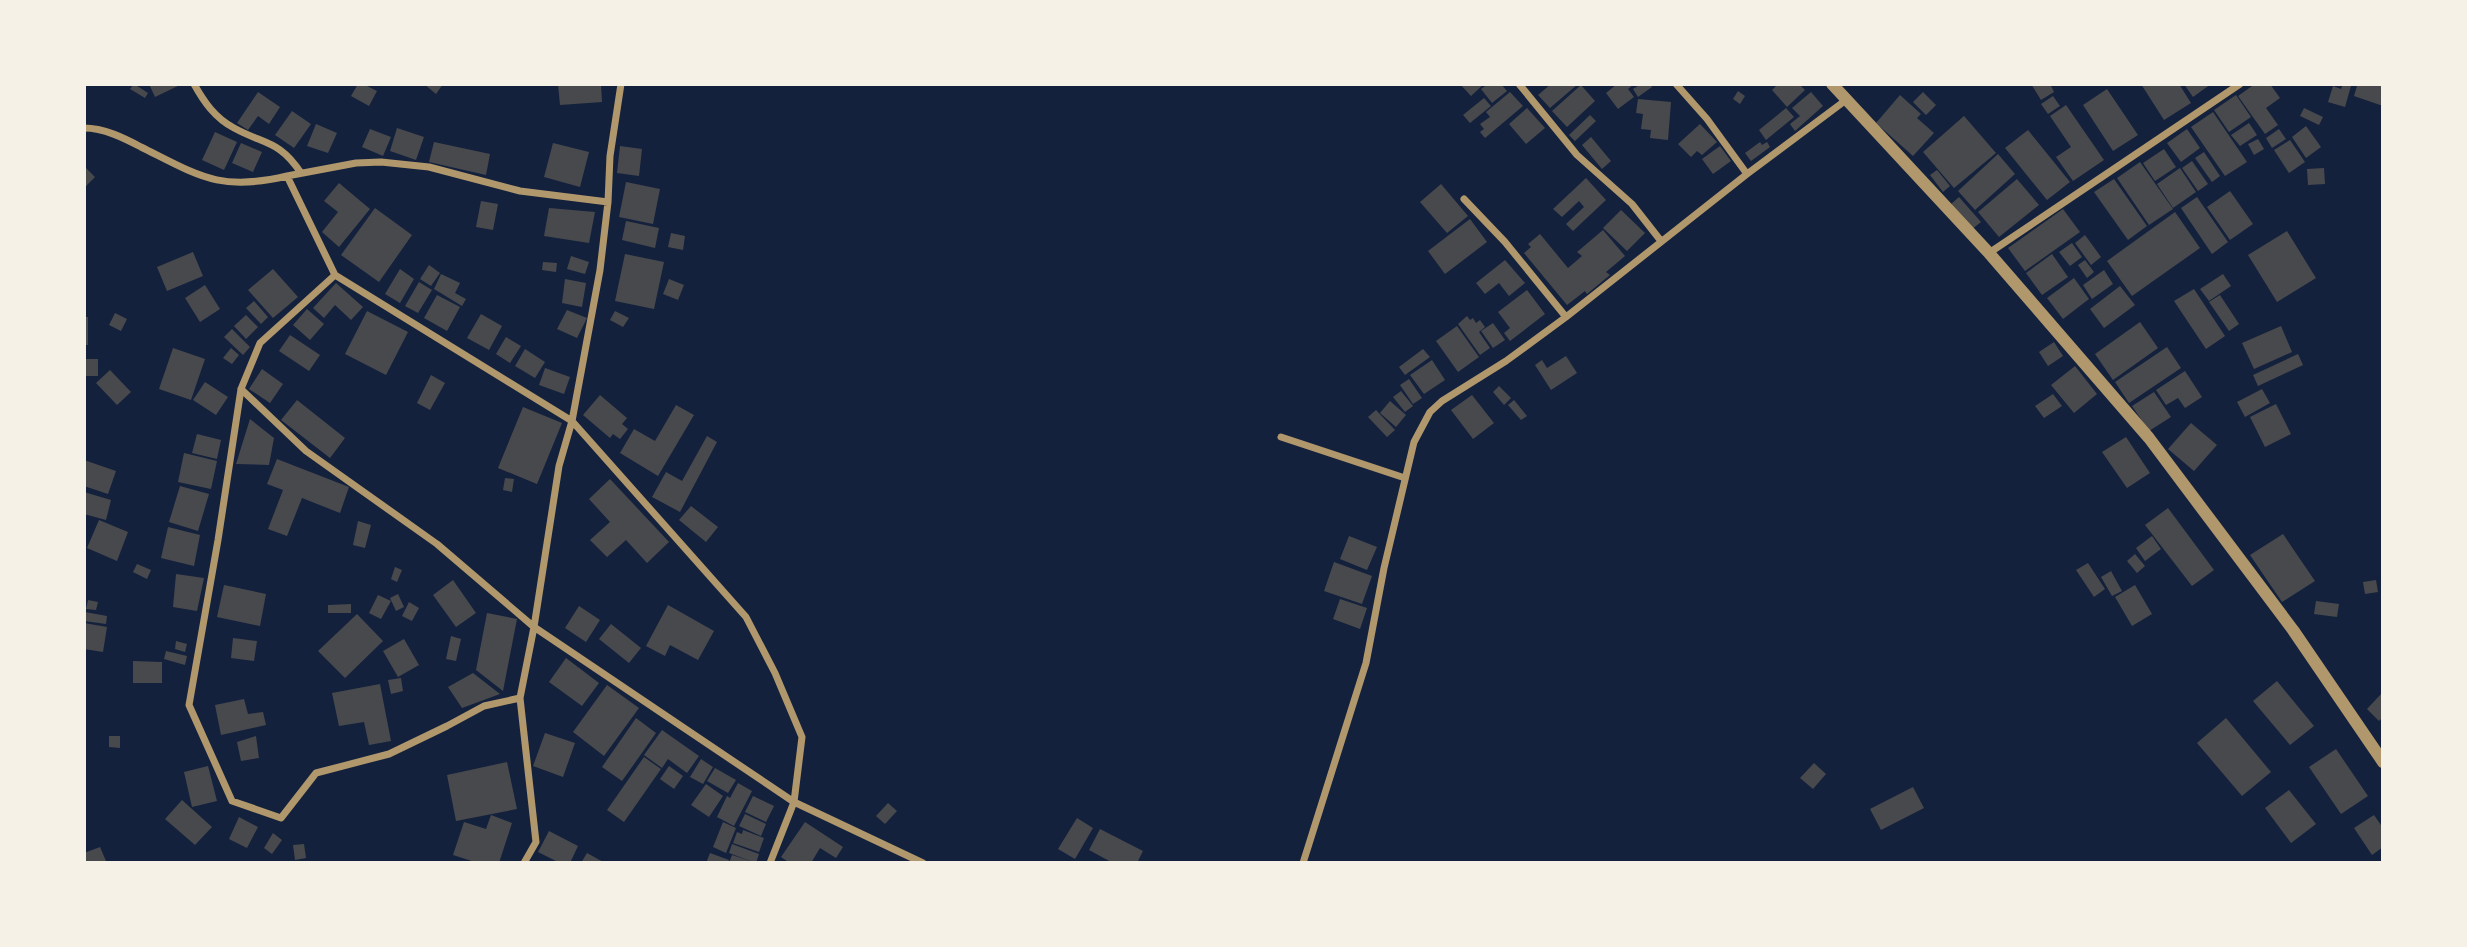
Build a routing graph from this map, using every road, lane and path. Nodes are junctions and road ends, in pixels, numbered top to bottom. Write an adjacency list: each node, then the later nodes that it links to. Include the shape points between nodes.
1 (194, 84): 9 (street, via 213,113 236,129 275,145)
2 (621, 84): 13 (street)
3 (1519, 84): 14 (street, via 1577,155 1632,204)
4 (1676, 84): 10 (street)
5 (1832, 84): 7 (street)
6 (2240, 84): 15 (street)
7 (1846, 100): 10 (street); 15 (street)
8 (84, 128): 11 (street, via 122,138 209,179 244,184)
9 (301, 173): 11 (street); 13 (street, via 356,163 408,164 520,191)
10 (1747, 174): 14 (street)
11 (287, 177): 16 (street)
12 (1464, 199): 17 (street)
13 (608, 202): 19 (street)
14 (1661, 241): 17 (street)
15 (1989, 253): 24 (street, via 2149,438 2293,631)
16 (335, 275): 18 (street, via 260,343); 19 (street)
17 (1566, 317): 21 (street, via 1441,401 1414,442)
18 (241, 389): 22 (street, via 306,451 437,544); 23 (street, via 189,705 232,801 281,818 316,773 388,754 484,706)
19 (572, 421): 22 (street, via 559,466); 25 (street, via 746,617 802,737)
20 (1281, 437): 21 (street)
21 (1405, 478): 29 (street, via 1366,663)
22 (534, 627): 23 (street); 25 (street)
23 (520, 698): 26 (street, via 536,842)
24 (2383, 762)
25 (794, 802): 27 (street); 28 (street)
26 (524, 863)
27 (770, 863)
28 (923, 863)
29 (1303, 863)

